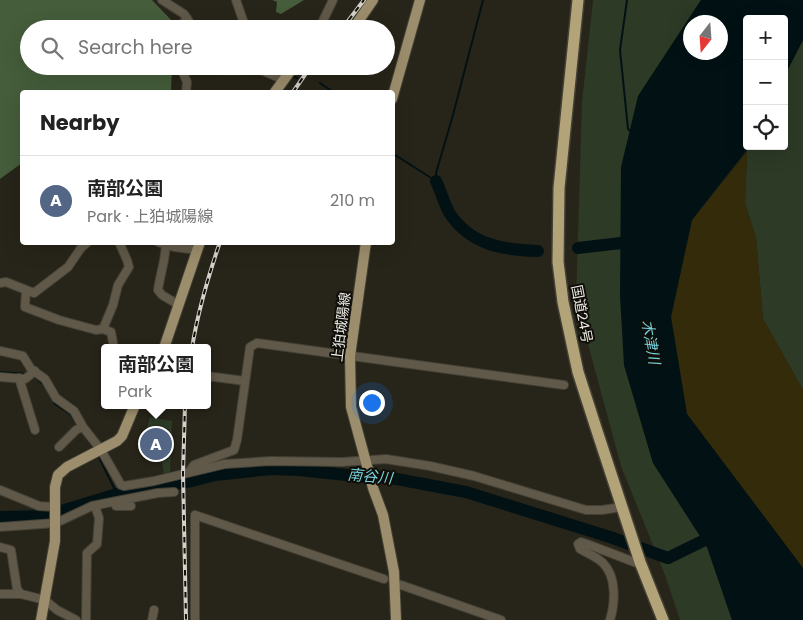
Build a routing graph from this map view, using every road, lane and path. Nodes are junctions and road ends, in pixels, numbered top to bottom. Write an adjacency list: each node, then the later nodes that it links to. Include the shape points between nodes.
1 (162, 0): 7 (street)
2 (236, 0): 8 (street)
3 (333, 0): 9 (street)
4 (373, 0): 10 (main road)
5 (420, 0): 17 (main road)
6 (578, 0): 48 (highway, 国道24号, via 560,188 558,262 562,302 578,372)
7 (187, 18)
8 (243, 20)
9 (323, 20)
10 (359, 20)
11 (183, 75): 15 (street)
12 (274, 75): 14 (street)
13 (288, 75): 14 (main road)
14 (284, 80): 16 (main road)
15 (186, 90)
16 (277, 90)
17 (395, 90)
18 (84, 245): 25 (street, via 68,267 34,292)
19 (120, 245): 27 (street, via 128,267)
20 (163, 245): 26 (street, via 166,257 158,290 162,296)
21 (181, 245): 23 (street)
22 (366, 245): 31 (main road, 上狛城陽線)
23 (199, 246): 26 (main road)
24 (0, 283): 25 (street, via 6,282)
25 (26, 291): 27 (street, via 25,307 96,330)
26 (179, 305): 29 (main road)
27 (102, 329): 28 (street, via 111,332)
28 (113, 344)
29 (165, 344)
30 (0, 351): 32 (street, via 23,356)
31 (350, 356): 36 (street, via 256,343 250,348); 37 (street); 43 (main road, 上狛城陽線, via 351,407)
32 (35, 371): 35 (street, via 25,379); 39 (street, via 45,379 56,398 74,411)
33 (0, 377): 35 (street)
34 (211, 377): 36 (street)
35 (19, 378): 40 (street)
36 (245, 381): 44 (street, via 234,450 194,465)
37 (564, 385)
38 (133, 409): 42 (main road, via 122,436)
39 (82, 426): 41 (street); 42 (street)
40 (35, 430)
41 (59, 447)
42 (101, 450): 44 (street, via 121,486); 49 (main road, via 61,471)
43 (366, 464): 44 (street, via 271,460 225,464); 48 (street, via 386,460 430,466 586,510); 66 (main road, 上狛城陽線, via 383,515 394,572)
44 (189, 472)
45 (0, 490): 49 (street, via 39,506)
46 (174, 492): 51 (street, via 92,506)
47 (131, 506): 50 (street)
48 (622, 507): 54 (highway, 国道24号)
49 (55, 508): 51 (main road)
50 (96, 509): 51 (street); 63 (street, via 97,544 87,553)
51 (59, 521): 52 (street); 59 (main road)
52 (0, 527)
53 (0, 547): 58 (street, via 11,550 17,590)
54 (641, 564): 68 (street, via 581,542 578,544 580,549 604,563 611,575 614,593); 69 (highway, 国道24号)
55 (384, 580): 65 (street, via 195,514)
56 (402, 585): 67 (street)
57 (0, 594): 58 (street)
58 (21, 594): 59 (street)
59 (45, 600): 61 (main road); 62 (street)
60 (154, 610): 64 (street)
61 (41, 620)
62 (76, 620)
63 (86, 620)
64 (152, 620)
65 (195, 620)
66 (396, 620)
67 (501, 620)
68 (610, 620)
69 (663, 620)

